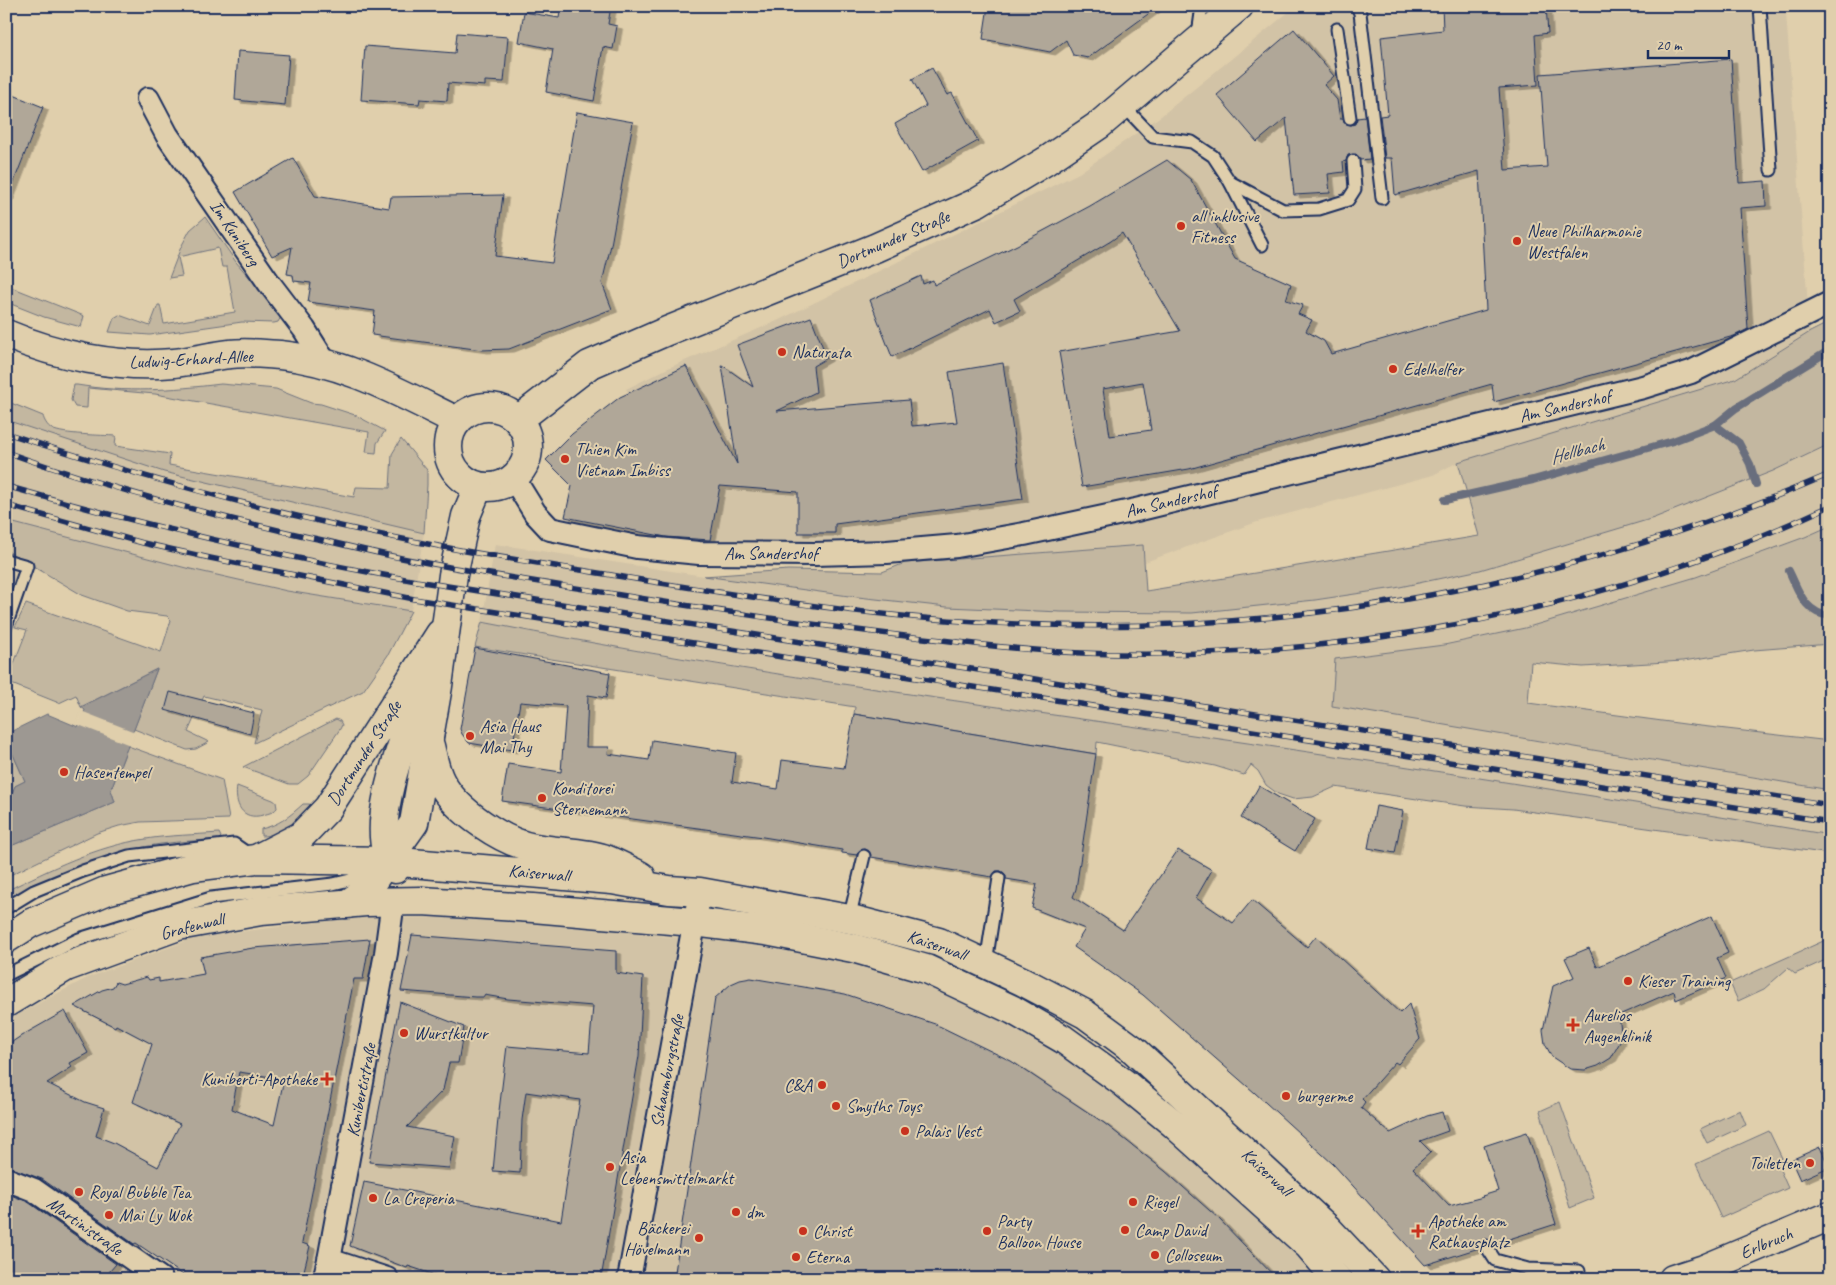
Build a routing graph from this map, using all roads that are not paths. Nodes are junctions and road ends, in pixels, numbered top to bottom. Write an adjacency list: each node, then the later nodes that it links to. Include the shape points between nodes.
1 (1202, 6): 6 (lane)
2 (1239, 6): 6 (main road, Dortmunder Straße)
3 (1357, 6): 13 (lane, via 1370,80)
4 (1760, 6): 11 (lane)
5 (1337, 29): 9 (lane)
6 (1197, 42): 8 (main road, Dortmunder Straße)
7 (148, 99): 17 (street, Im Kuniberg, via 167,136)
8 (1123, 105): 12 (lane, via 1153,137 1192,142 1213,156); 18 (main road, Dortmunder Straße, via 1046,162 978,202 875,248 589,364)
9 (1350, 118)
10 (1353, 161): 12 (lane, via 1355,189 1348,200 1319,209 1283,210)
11 (1771, 170)
12 (1230, 182): 14 (lane)
13 (1382, 198)
14 (1262, 245)
15 (1830, 303): 20 (street, Am Sandershof, via 1691,372 1643,387 1136,510 957,546 860,553 699,553 637,548 550,529)
16 (6, 334): 17 (main road, Ludwig-Erhard-Allee, via 68,354 122,364 173,363 232,353 280,355)
17 (326, 364): 19 (main road, Ludwig-Erhard-Allee, via 358,374)
18 (518, 420): 19 (main road, via 504,410 487,407 471,411); 20 (main road, via 525,431 528,457)
19 (457, 421): 21 (main road, via 448,440 450,460 460,477)
20 (514, 479): 21 (main road, via 497,487)
21 (478, 487): 23 (main road, Dortmunder Straße, via 466,516)
22 (6, 560): 24 (lane, via 27,566)
23 (446, 621): 25 (main road, Dortmunder Straße); 27 (main road, Dortmunder Straße, via 328,808 301,836); 28 (main road, Dortmunder Straße, via 388,788 382,826)
24 (6, 626)
25 (428, 739): 28 (main road, Dortmunder Straße, via 414,823); 30 (main road, via 441,783 454,802 478,821 518,844 602,857)
26 (864, 856): 36 (lane)
27 (256, 859): 28 (main road); 35 (lane, via 234,844 129,856 34,891); 38 (main road, via 193,868 106,891 30,923)
28 (388, 861): 30 (main road, Kaiserwall, via 612,880); 32 (main road, Dortmunder Straße); 34 (main road)
29 (999, 878): 39 (lane)
30 (670, 890): 31 (main road, Kaiserwall)
31 (700, 892): 36 (main road, Kaiserwall); 37 (street, Schaumburgstraße)
32 (349, 893): 33 (main road, Grafenwall); 40 (lane, via 211,898 79,940); 41 (main road, Grafenwall, via 178,926 66,967)
33 (393, 901): 34 (main road, Kaiserwall); 45 (street, Kunibertistraße)
34 (422, 901): 37 (main road, Kaiserwall)
35 (6, 908)
36 (849, 919): 39 (main road, Kaiserwall, via 939,942)
37 (694, 922): 49 (street, Schaumburgstraße); 50 (main road, Kaiserwall, via 766,931 854,948 926,969 1013,1010 1063,1039 1174,1124 1308,1245)
38 (6, 939)
39 (986, 963): 51 (main road, Kaiserwall, via 1085,1014 1134,1050 1328,1229)
40 (6, 975)
41 (6, 1003)
42 (6, 1179): 47 (street, Martinistraße, via 34,1190)
43 (1830, 1216): 52 (main road, Erlbruch)
44 (1486, 1246): 46 (lane, via 1495,1260 1528,1269)
45 (326, 1269): 48 (street)
46 (1579, 1271)
47 (156, 1277)
48 (387, 1279)
49 (629, 1279)
50 (1337, 1279)
51 (1375, 1279)
52 (1673, 1279)

